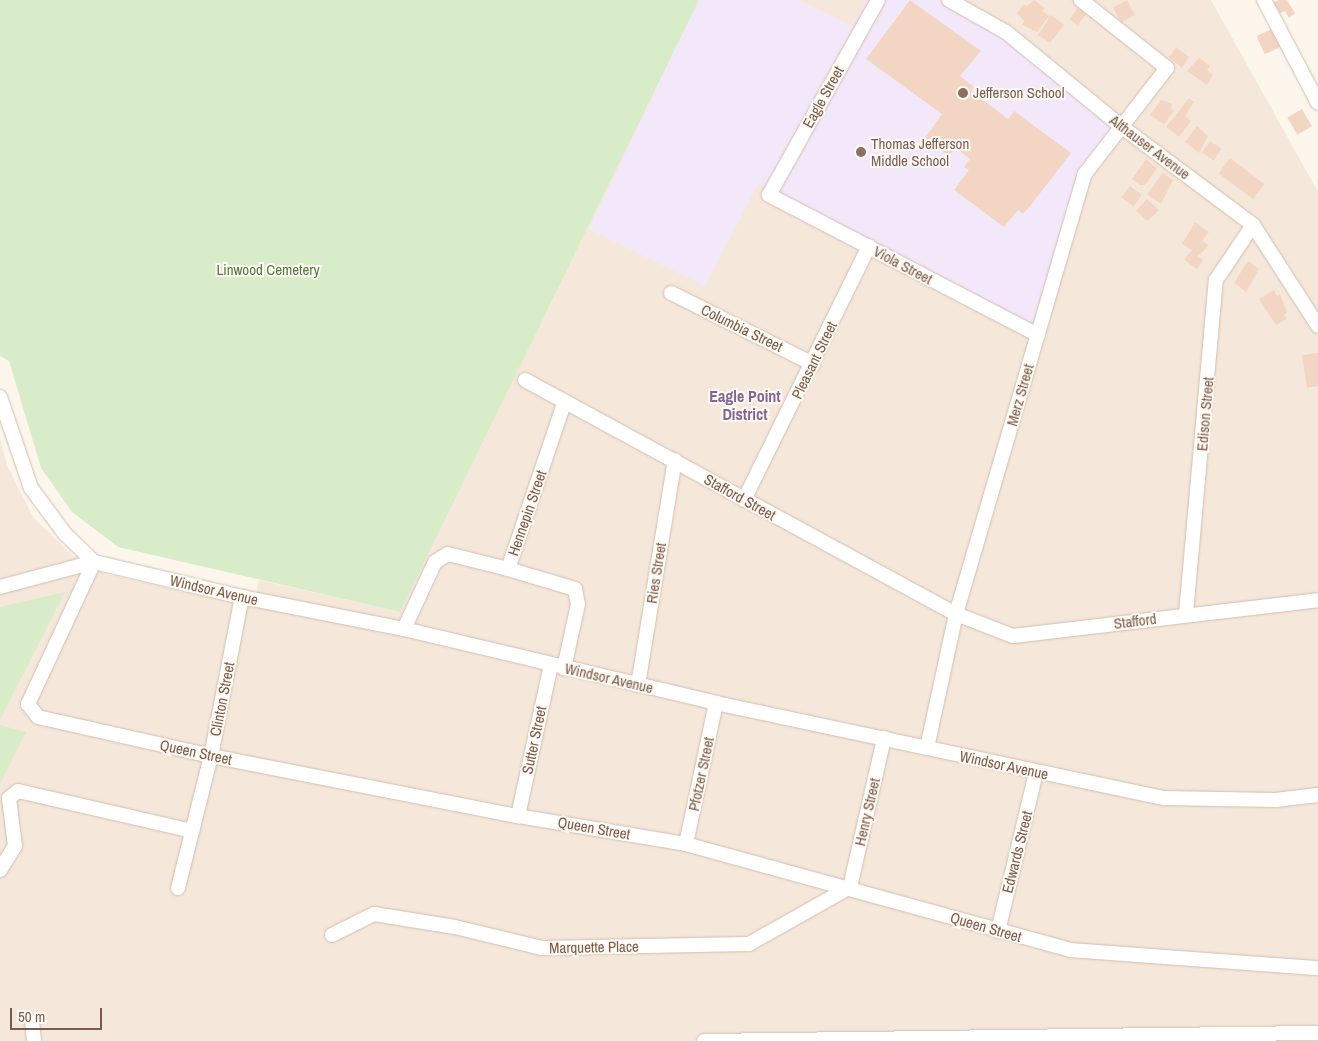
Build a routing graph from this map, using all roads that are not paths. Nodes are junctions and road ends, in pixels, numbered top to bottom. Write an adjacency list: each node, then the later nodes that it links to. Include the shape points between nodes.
1 (878, 0): 7 (street, Eagle Street)
2 (949, 0): 6 (street, Althauser Avenue, via 1006,32)
3 (1082, 0): 6 (street, Merz Street, via 1167,68)
4 (1264, 0): 5 (street)
5 (1318, 103)
6 (1122, 127): 8 (street, Althauser Avenue); 12 (street, Merz Street, via 1084,175)
7 (769, 195): 9 (street, Viola Street)
8 (1253, 225): 11 (street, Althauser Avenue); 25 (street, Edison Street, via 1216,280)
9 (868, 246): 12 (street, Viola Street); 13 (street, Pleasant Street)
10 (670, 293): 13 (street, Columbia Street)
11 (1318, 326)
12 (1038, 335): 24 (street, Merz Street)
13 (813, 364): 18 (street, Pleasant Street)
14 (525, 380): 16 (street, Stafford Street)
15 (0, 397): 19 (street, via 31,488 65,534)
16 (565, 401): 17 (street, Stafford Street); 20 (street, Hennepin Street)
17 (675, 460): 18 (street, Stafford Street); 28 (street, Ries Street)
18 (744, 500): 24 (street, Stafford Street)
19 (94, 562): 21 (street); 22 (street, Windsor Avenue); 32 (street, Queen Street, via 28,704 38,717)
20 (508, 569): 26 (street, Hennepin Street, via 448,554 435,562); 27 (street, Sutter Street, via 575,588 578,604)
21 (0, 587)
22 (242, 597): 26 (street, Windsor Avenue); 32 (street, Clinton Street)
23 (1318, 600): 25 (street, Stafford)
24 (956, 614): 25 (street, Stafford, via 1013,636); 31 (street, Merz Street)
25 (1186, 614)
26 (404, 629): 27 (street, Windsor Avenue)
27 (557, 666): 28 (street, Windsor Avenue); 35 (street, Sutter Street)
28 (638, 685): 29 (street, Windsor Avenue)
29 (716, 703): 30 (street, Windsor Avenue); 37 (street, Pfotzer Street)
30 (884, 738): 31 (street, Windsor Avenue); 39 (street, Henry Street)
31 (928, 748): 33 (street, Windsor Avenue)
32 (211, 756): 35 (street, Queen Street); 36 (street, Clinton Street)
33 (1036, 773): 34 (street, Windsor Avenue, via 1164,798 1275,800); 41 (street, Edwards Street)
34 (1318, 795)
35 (518, 816): 37 (street, Queen Street)
36 (192, 830): 38 (street, via 18,791 10,798 15,846); 40 (street, Clinton Street)
37 (686, 844): 39 (street, Queen Street)
38 (0, 870)
39 (850, 887): 41 (street, Queen Street); 42 (street, Marquette Place, via 749,944 542,948 455,927 374,914)
40 (178, 888)
41 (998, 931): 43 (street, Queen Street, via 1070,950)
42 (332, 935)
43 (1318, 968)
44 (32, 1021): 47 (street)
45 (1318, 1033): 46 (street)
46 (960, 1040): 48 (street)
47 (34, 1041)
48 (704, 1041)

